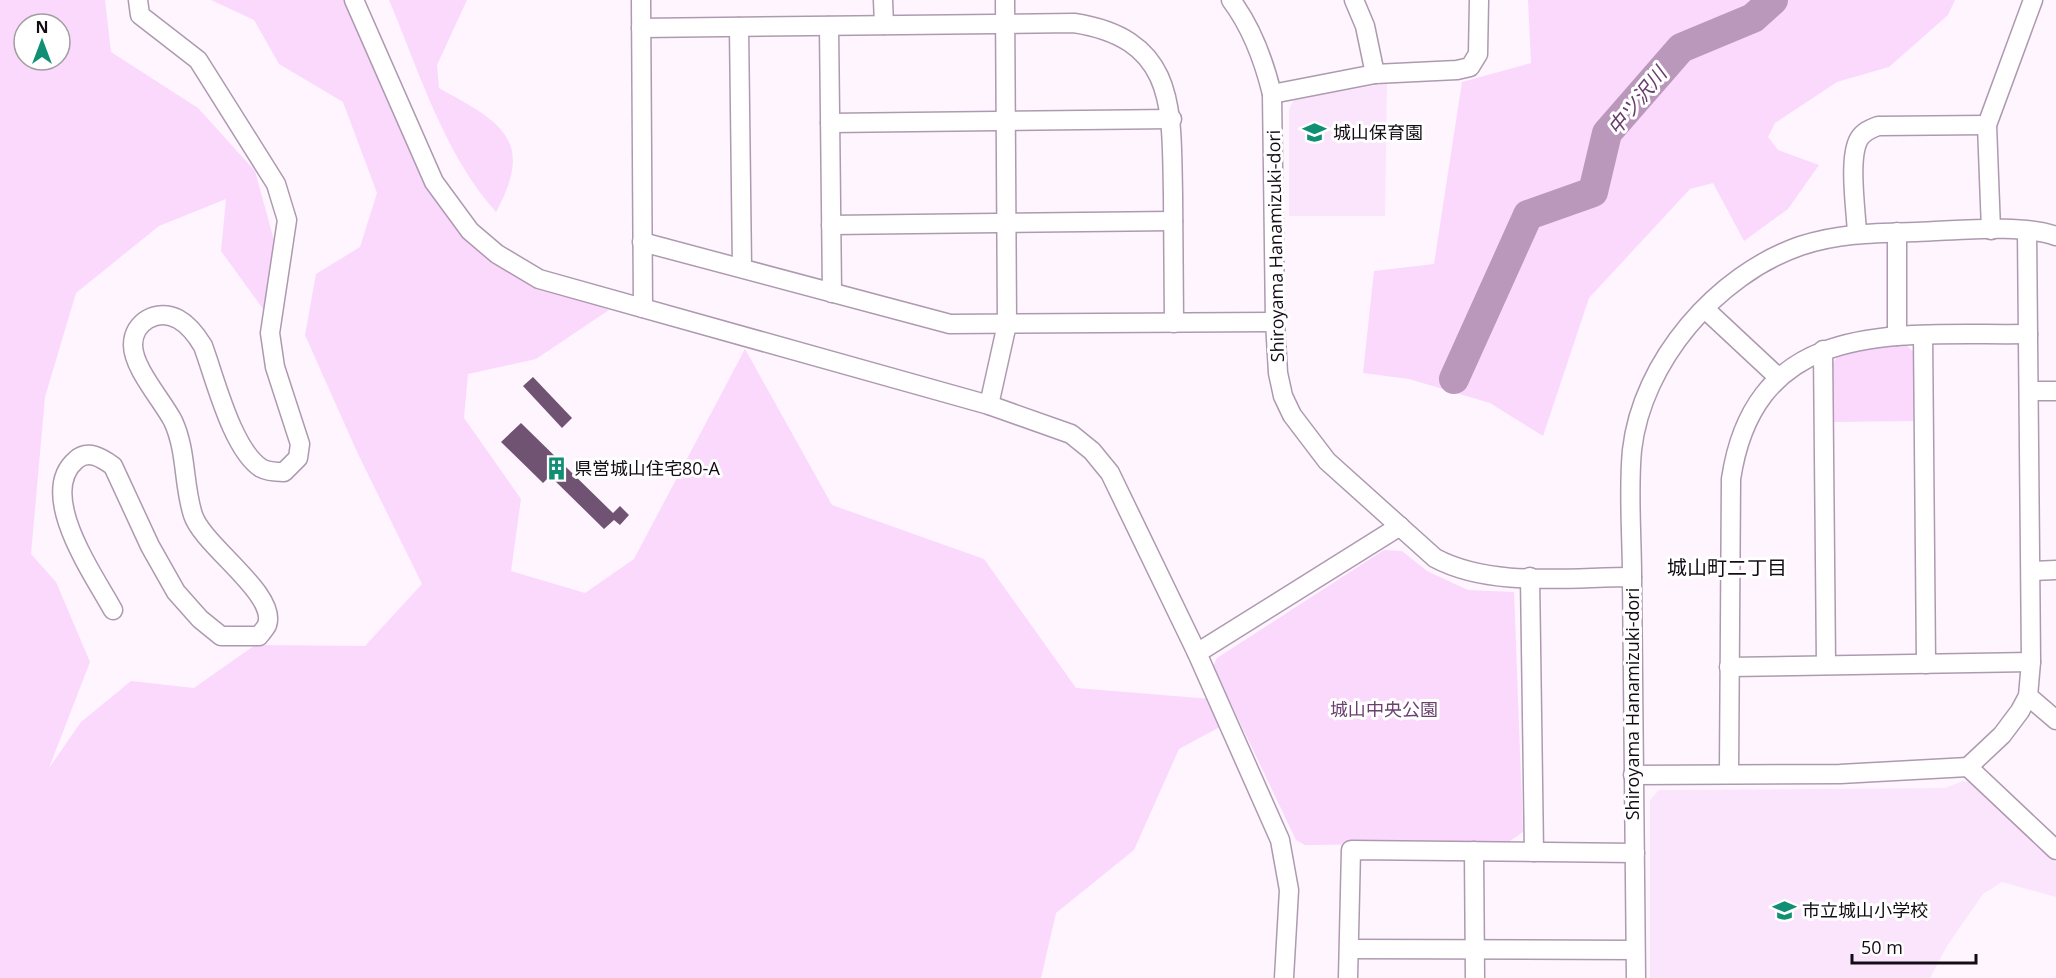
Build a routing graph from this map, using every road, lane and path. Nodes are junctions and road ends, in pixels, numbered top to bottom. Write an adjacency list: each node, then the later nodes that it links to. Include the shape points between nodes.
1 (138, 0): 50 (street, via 140,15 198,60 276,184 287,220 270,333 275,367 300,444 298,458 284,472 263,469 250,458 238,438 195,333 178,319 160,315 142,321 135,331 135,358 173,422 193,516 207,539 266,606 267,624 259,636 221,636 200,619 176,592 113,466 87,454 78,458 65,475 64,504 71,534)
2 (354, 0): 32 (street, via 434,182 470,231 497,254 539,279)
3 (641, 0): 14 (street)
4 (883, 0): 11 (street)
5 (1005, 0): 10 (street)
6 (1231, 0): 16 (street, Shiroyama Hanamizuki-dori, via 1258,48)
7 (1354, 0): 15 (street, via 1365,26)
8 (1479, 0): 15 (street, via 1478,54 1470,67)
9 (2032, 0): 20 (street)
10 (1005, 24): 11 (street); 17 (street, via 1074,23 1119,36 1155,69 1167,93); 18 (street)
11 (884, 25): 12 (street)
12 (829, 26): 13 (street); 19 (street)
13 (739, 27): 14 (street); 30 (street)
14 (641, 28): 29 (street)
15 (1375, 74): 16 (street)
16 (1272, 94): 34 (street, Shiroyama Hanamizuki-dori)
17 (1172, 119): 18 (street); 21 (street)
18 (1005, 121): 19 (street); 22 (street)
19 (830, 123): 23 (street)
20 (1987, 125): 24 (street); 27 (street, via 1878,126 1867,130 1859,138 1854,155)
21 (1173, 221): 22 (street); 35 (street)
22 (1005, 223): 23 (street); 36 (street)
23 (831, 225): 31 (street)
24 (1991, 230): 25 (street); 26 (street)
25 (2027, 231): 28 (street); 37 (street)
26 (1897, 232): 27 (street); 39 (street)
27 (1857, 233): 33 (street, via 1799,246 1764,262 1736,280)
28 (2056, 236)
29 (642, 242): 30 (street); 32 (street)
30 (742, 268): 31 (street)
31 (832, 293): 36 (street, via 950,324)
32 (643, 308): 44 (street)
33 (1705, 309): 41 (street); 49 (street, via 1680,332 1656,375 1640,417 1632,448)
34 (1275, 322): 35 (street); 45 (street, Shiroyama Hanamizuki-dori, via 1278,373 1292,415 1327,461)
35 (1174, 323): 36 (street)
36 (1007, 324): 44 (street)
37 (2028, 334): 38 (street); 42 (street)
38 (1923, 335): 39 (street); 54 (street)
39 (1897, 336): 40 (street, via 1845,342)
40 (1823, 350): 41 (street); 53 (street)
41 (1779, 378): 55 (street, via 1750,415 1734,460)
42 (2029, 391): 43 (street); 47 (street)
43 (2056, 391)
44 (989, 405): 51 (street, via 1071,434 1110,472)
45 (1400, 526): 48 (street, Shiroyama Hanamizuki-dori, via 1435,558 1456,569 1496,577); 51 (street)
46 (2056, 570): 47 (street)
47 (2031, 571): 52 (street)
48 (1530, 577): 49 (street, Shiroyama Hanamizuki-dori); 63 (street)
49 (1632, 577): 60 (street, Shiroyama Hanamizuki-dori)
50 (113, 610)
51 (1197, 653): 68 (street, via 1280,840 1289,890)
52 (2031, 662): 54 (street); 56 (street)
53 (1826, 664): 54 (street); 55 (street)
54 (1926, 664)
55 (1728, 667): 59 (street)
56 (2028, 696): 57 (street); 58 (street, via 2002,735)
57 (2056, 720)
58 (1968, 766): 59 (street, via 1840,774); 61 (street)
59 (1729, 773): 60 (street)
60 (1633, 775): 64 (street, Shiroyama Hanamizuki-dori)
61 (2056, 850)
62 (1474, 851): 63 (street); 65 (street, via 1351,850); 66 (street)
63 (1534, 852): 64 (street)
64 (1635, 853): 67 (street, Shiroyama Hanamizuki-dori)
65 (1350, 949): 66 (street); 69 (street)
66 (1474, 950): 67 (street); 70 (street)
67 (1635, 950): 71 (street, Shiroyama Hanamizuki-dori)
68 (1284, 978)
69 (1348, 978)
70 (1474, 978)
71 (1636, 978)

